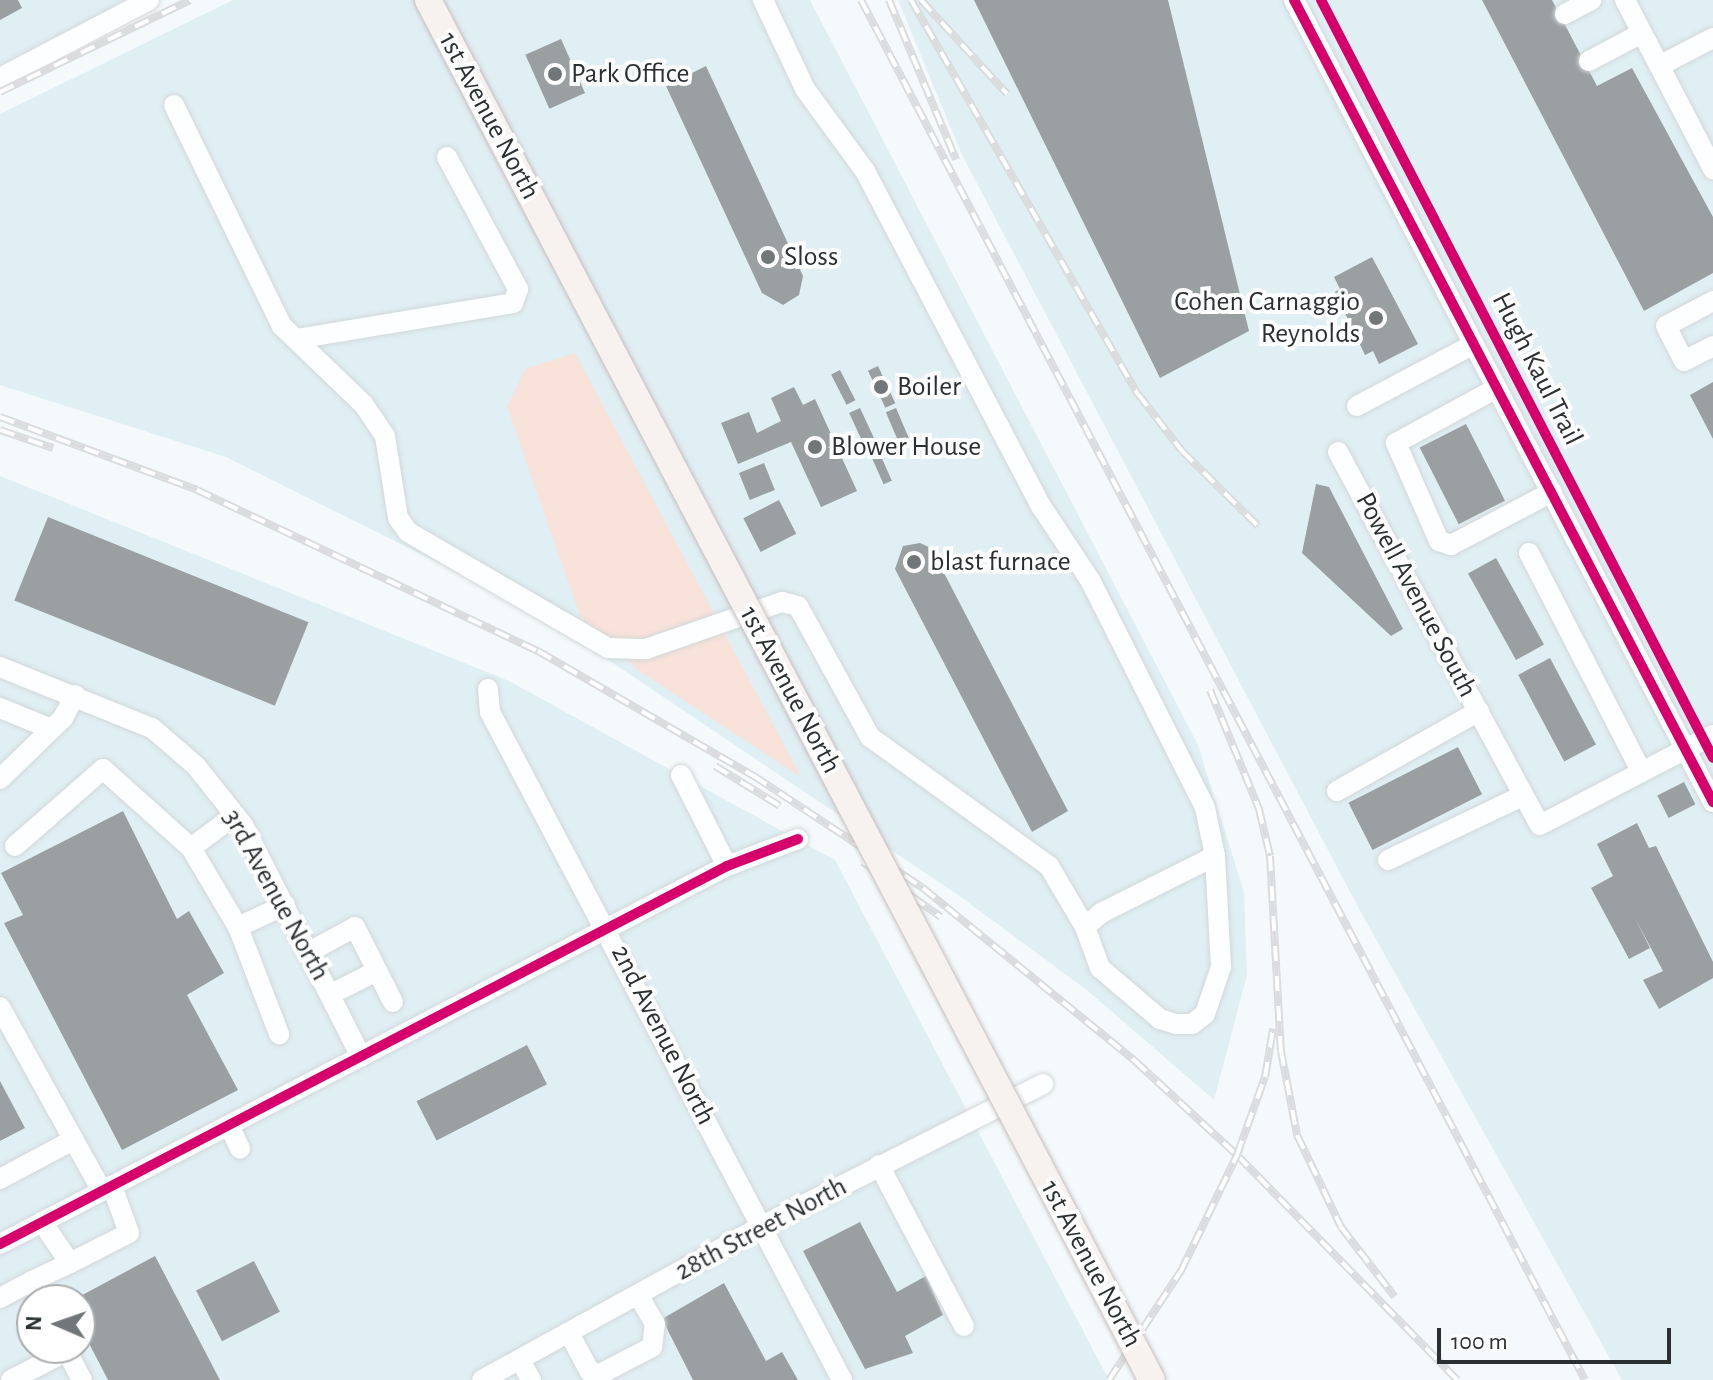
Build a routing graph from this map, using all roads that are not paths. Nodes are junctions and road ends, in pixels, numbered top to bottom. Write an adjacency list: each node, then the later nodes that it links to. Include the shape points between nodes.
1 (149, 0): 7 (street)
2 (428, 0): 79 (main road, 1st Avenue North, bridge)
3 (763, 0): 44 (street, via 805,89 865,171 1041,506 1090,580 1205,808)
4 (1294, 0): 19 (street)
5 (1591, 0): 8 (street)
6 (1625, 0): 9 (street)
7 (122, 6): 13 (street)
8 (1565, 14)
9 (1642, 33): 11 (street); 12 (street)
10 (1713, 38): 12 (street)
11 (1589, 61)
12 (1659, 66): 16 (street)
13 (0, 78)
14 (174, 105): 18 (street, via 282,326)
15 (447, 157): 18 (street, via 518,289 513,303)
16 (1713, 169)
17 (1713, 301): 20 (street, via 1666,326 1684,361)
18 (296, 339): 49 (street, via 364,405 385,436 398,518 408,532 608,648 646,649 782,602 798,606 870,737 1042,860)
19 (1474, 344): 21 (street); 22 (street)
20 (1713, 346)
21 (1497, 388): 24 (street); 24 (street, via 1396,443 1439,541 1451,545)
22 (1357, 406)
23 (1338, 452): 30 (street, Powell Avenue South)
24 (1552, 492): 33 (street)
25 (1529, 553): 34 (street)
26 (0, 667): 28 (street, 3rd Avenue North)
27 (488, 689): 50 (street, 2nd Avenue North, via 490,712)
28 (75, 695): 31 (street); 40 (street, 3rd Avenue North, via 152,728 196,766)
29 (0, 708): 31 (street)
30 (1479, 711): 37 (street); 38 (street, Powell Avenue South)
31 (49, 728): 36 (street)
32 (1713, 735): 33 (street)
33 (1685, 748): 34 (street); 39 (street)
34 (1641, 771): 38 (street, Powell Avenue South, via 1540,825)
35 (681, 775): 46 (street)
36 (0, 779)
37 (1337, 791)
38 (1520, 797): 45 (street)
39 (1713, 802)
40 (235, 815): 43 (street); 47 (street, 3rd Avenue North)
41 (798, 839): 46 (street)
42 (15, 846): 43 (street, via 103,769)
43 (191, 848): 48 (street)
44 (1215, 856): 49 (street, via 1101,913); 49 (street, via 1221,967 1205,1014 1192,1024 1160,1019 1100,968)
45 (1388, 860)
46 (727, 866): 50 (street)
47 (285, 905): 48 (street); 51 (street, 3rd Avenue North)
48 (238, 927): 56 (street)
49 (1085, 927)
50 (608, 928): 57 (street); 66 (street, 2nd Avenue North)
51 (309, 952): 52 (street, via 355,927); 53 (street, 3rd Avenue North)
52 (377, 971): 53 (street); 54 (street)
53 (331, 994): 57 (street, 3rd Avenue North)
54 (393, 1002)
55 (0, 1007): 60 (street)
56 (279, 1034)
57 (361, 1057): 59 (street)
58 (1043, 1084): 62 (street, 28th Street North)
59 (229, 1125): 61 (street); 64 (street)
60 (73, 1140): 63 (street); 64 (street)
61 (240, 1149)
62 (879, 1165): 66 (street, 28th Street North); 71 (street)
63 (0, 1179)
64 (107, 1188): 65 (street); 68 (street, via 129,1233)
65 (42, 1222): 67 (street); 68 (street)
66 (762, 1226): 70 (street, 28th Street North); 78 (street, 2nd Avenue North)
67 (0, 1244)
68 (70, 1263): 69 (street)
69 (44, 1284)
70 (638, 1295): 72 (street, 28th Street North); 72 (street, via 655,1324 652,1347 600,1374 590,1372)
71 (964, 1326)
72 (569, 1333): 73 (street, 28th Street North)
73 (520, 1360): 76 (street, 28th Street North); 77 (street)
74 (39, 1364): 75 (street)
75 (11, 1380)
76 (482, 1380)
77 (531, 1380)
78 (842, 1380)
79 (1152, 1380)

